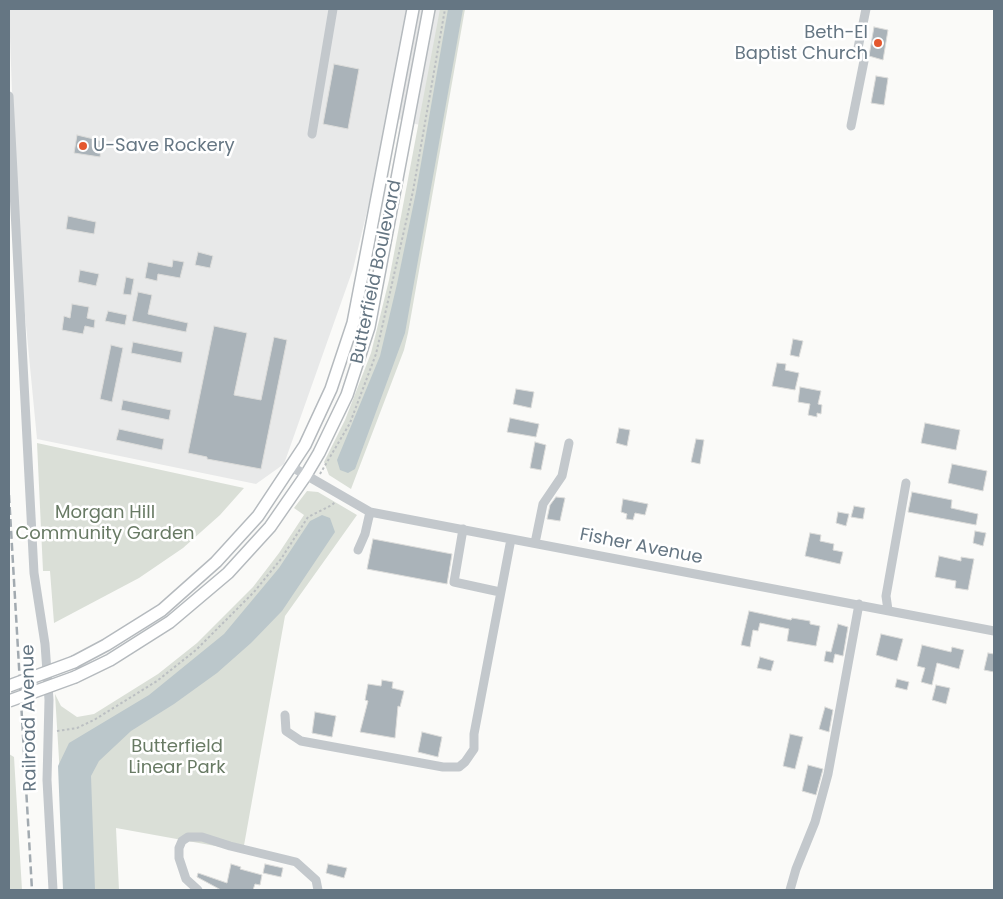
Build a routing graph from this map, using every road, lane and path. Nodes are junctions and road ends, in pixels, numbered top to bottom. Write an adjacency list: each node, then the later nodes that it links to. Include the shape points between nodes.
1 (333, 9): 7 (street)
2 (413, 9): 9 (main road, Butterfield Boulevard, via 353,323 331,389)
3 (429, 9): 10 (main road, Butterfield Boulevard, via 369,327 346,395)
4 (866, 9): 6 (street, via 858,48 864,61)
5 (9, 96): 25 (street, Railroad Avenue, via 34,573 46,651)
6 (851, 126)
7 (312, 134)
8 (569, 444): 16 (street, via 562,476 543,504)
9 (292, 467): 10 (street, Fisher Avenue); 22 (main road, Butterfield Boulevard, bridge, via 239,538 190,587 134,629 74,662)
10 (306, 475): 12 (street, Fisher Avenue); 23 (main road, Butterfield Boulevard, bridge, via 252,547 198,600 141,642 75,677)
11 (906, 483): 20 (street, via 886,596)
12 (340, 495): 13 (street, Fisher Avenue); 25 (path, via 332,505 308,517 281,559 254,592 196,650 157,681 94,720 66,731)
13 (370, 512): 14 (street, Fisher Avenue); 17 (street)
14 (463, 530): 15 (street, Fisher Avenue); 18 (street, via 454,582)
15 (511, 539): 16 (street, Fisher Avenue); 18 (street)
16 (535, 543): 19 (street, Fisher Avenue)
17 (358, 550)
18 (500, 592): 24 (street, via 474,749 459,766 443,768 301,741 286,731)
19 (859, 604): 20 (street, Fisher Avenue); 29 (street, via 828,774 815,822)
20 (888, 610): 21 (street, Fisher Avenue)
21 (994, 631)
22 (9, 686)
23 (9, 701)
24 (285, 715)
25 (49, 731): 26 (street, Railroad Avenue, via 47,780)
26 (53, 890)
27 (198, 890): 28 (street, via 186,879 179,858 179,848 188,836 296,862 316,880)
28 (318, 890)
29 (790, 890)

